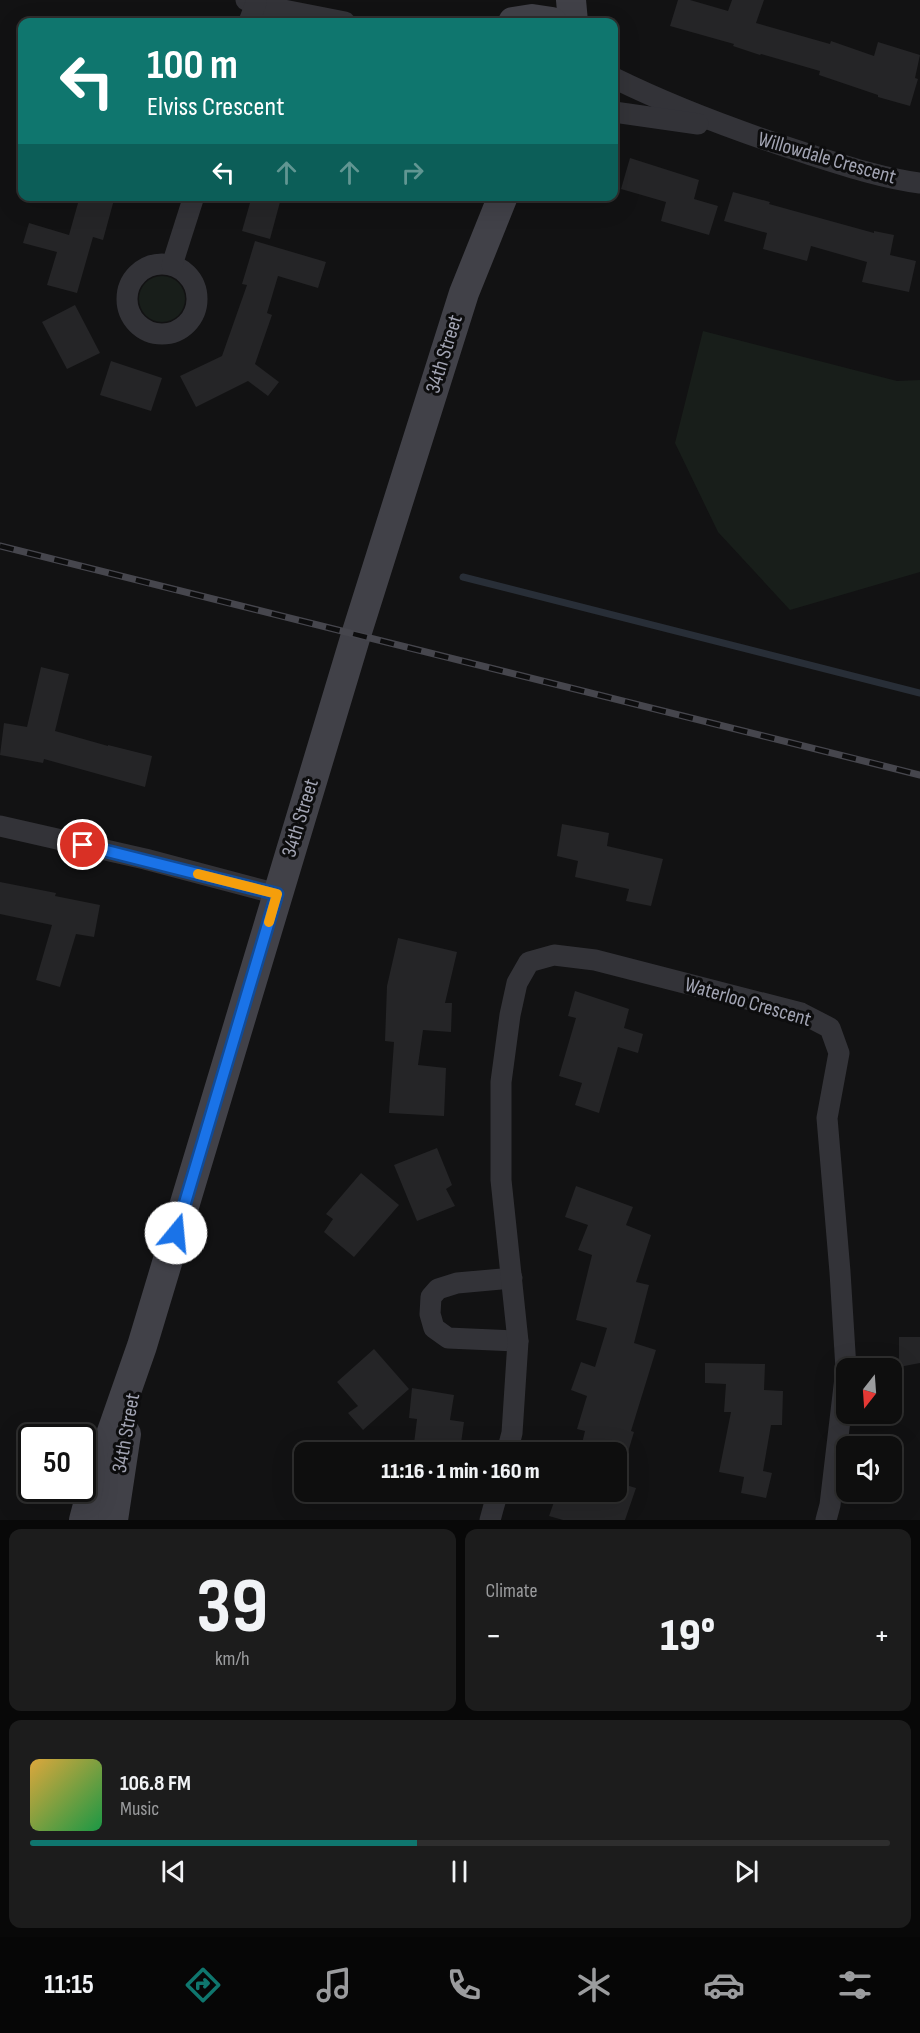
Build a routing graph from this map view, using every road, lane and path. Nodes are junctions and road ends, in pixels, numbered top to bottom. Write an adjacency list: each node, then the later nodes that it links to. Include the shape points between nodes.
1 (571, 0): 5 (main road)
2 (255, 8): 3 (street); 4 (street)
3 (296, 18)
4 (319, 18)
5 (573, 18)
6 (618, 80): 8 (street, Willowdale Crescent)
7 (618, 112): 8 (street, Willowdale Crescent)
8 (734, 130): 9 (street, Willowdale Crescent, via 852,168)
9 (920, 183)
10 (192, 201): 13 (street)
11 (482, 201): 14 (main road, 34th Street)
12 (501, 201): 14 (main road, 34th Street)
13 (172, 265)
14 (464, 293): 16 (main road, 34th Street)
15 (0, 826): 16 (street)
16 (277, 894): 19 (main road, 34th Street)
17 (512, 1278): 18 (street, Waterloo Crescent); 18 (street, via 457,1283 438,1289 431,1297 430,1314 434,1328 448,1338); 25 (street, Waterloo Crescent, via 501,1180 501,1082 517,983 529,962 554,955 595,960 801,1013 830,1028 839,1053 827,1118 846,1370)
18 (518, 1341): 20 (street, Waterloo Crescent)
19 (142, 1346): 22 (main road, 34th Street); 23 (main road, 34th Street)
20 (510, 1442)
21 (495, 1502): 24 (street)
22 (84, 1520)
23 (113, 1520)
24 (490, 1520)
25 (826, 1520)

